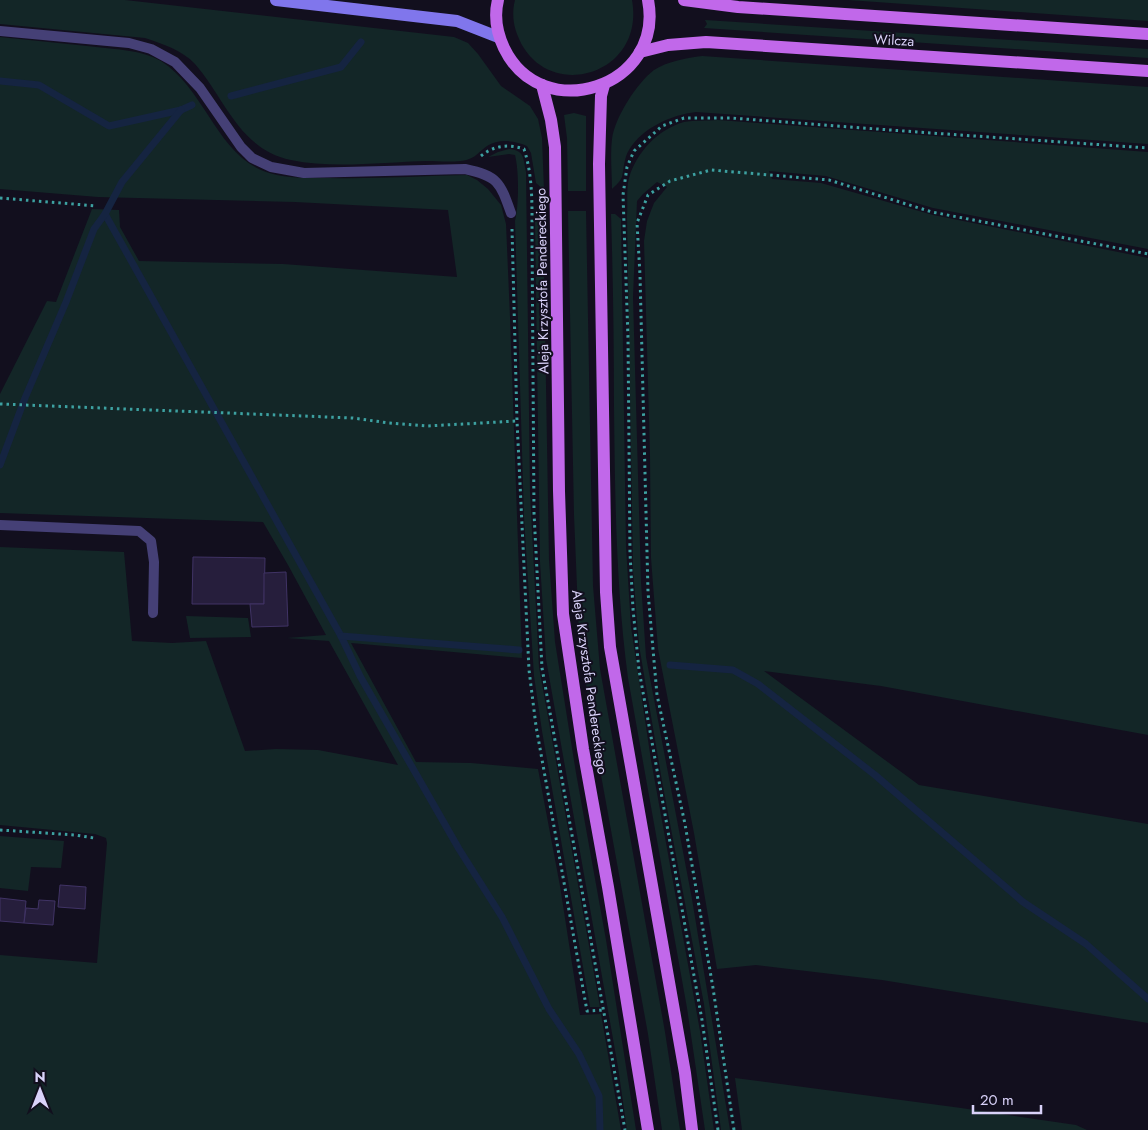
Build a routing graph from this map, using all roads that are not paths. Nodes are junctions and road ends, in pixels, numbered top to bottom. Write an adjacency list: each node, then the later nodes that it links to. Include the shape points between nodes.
1 (276, 0): 7 (street, via 457,21)
2 (498, 0): 7 (main road)
3 (648, 0): 8 (main road, via 650,22)
4 (684, 0): 6 (main road, Wilcza, via 738,7)
5 (0, 31): 12 (lane, via 129,43 152,49 175,62 200,88 252,158 271,167 304,173 464,168 485,173 502,188)
6 (1148, 34)
7 (498, 37): 10 (main road, via 508,57 523,74)
8 (640, 52): 9 (main road, Wilcza, via 668,45 706,42); 11 (main road, via 625,71)
9 (1148, 71)
10 (542, 85): 11 (main road, via 562,91 584,91); 15 (main road, Aleja Krzysztofa Pendereckiego, via 555,147 563,614 582,749)
11 (604, 85): 16 (main road, Aleja Krzysztofa Pendereckiego, via 600,126 600,196 606,592 610,647 685,1073)
12 (511, 213)
13 (0, 525): 14 (lane, via 138,531 150,541 154,562)
14 (153, 613)
15 (648, 1130)
16 (692, 1130)

